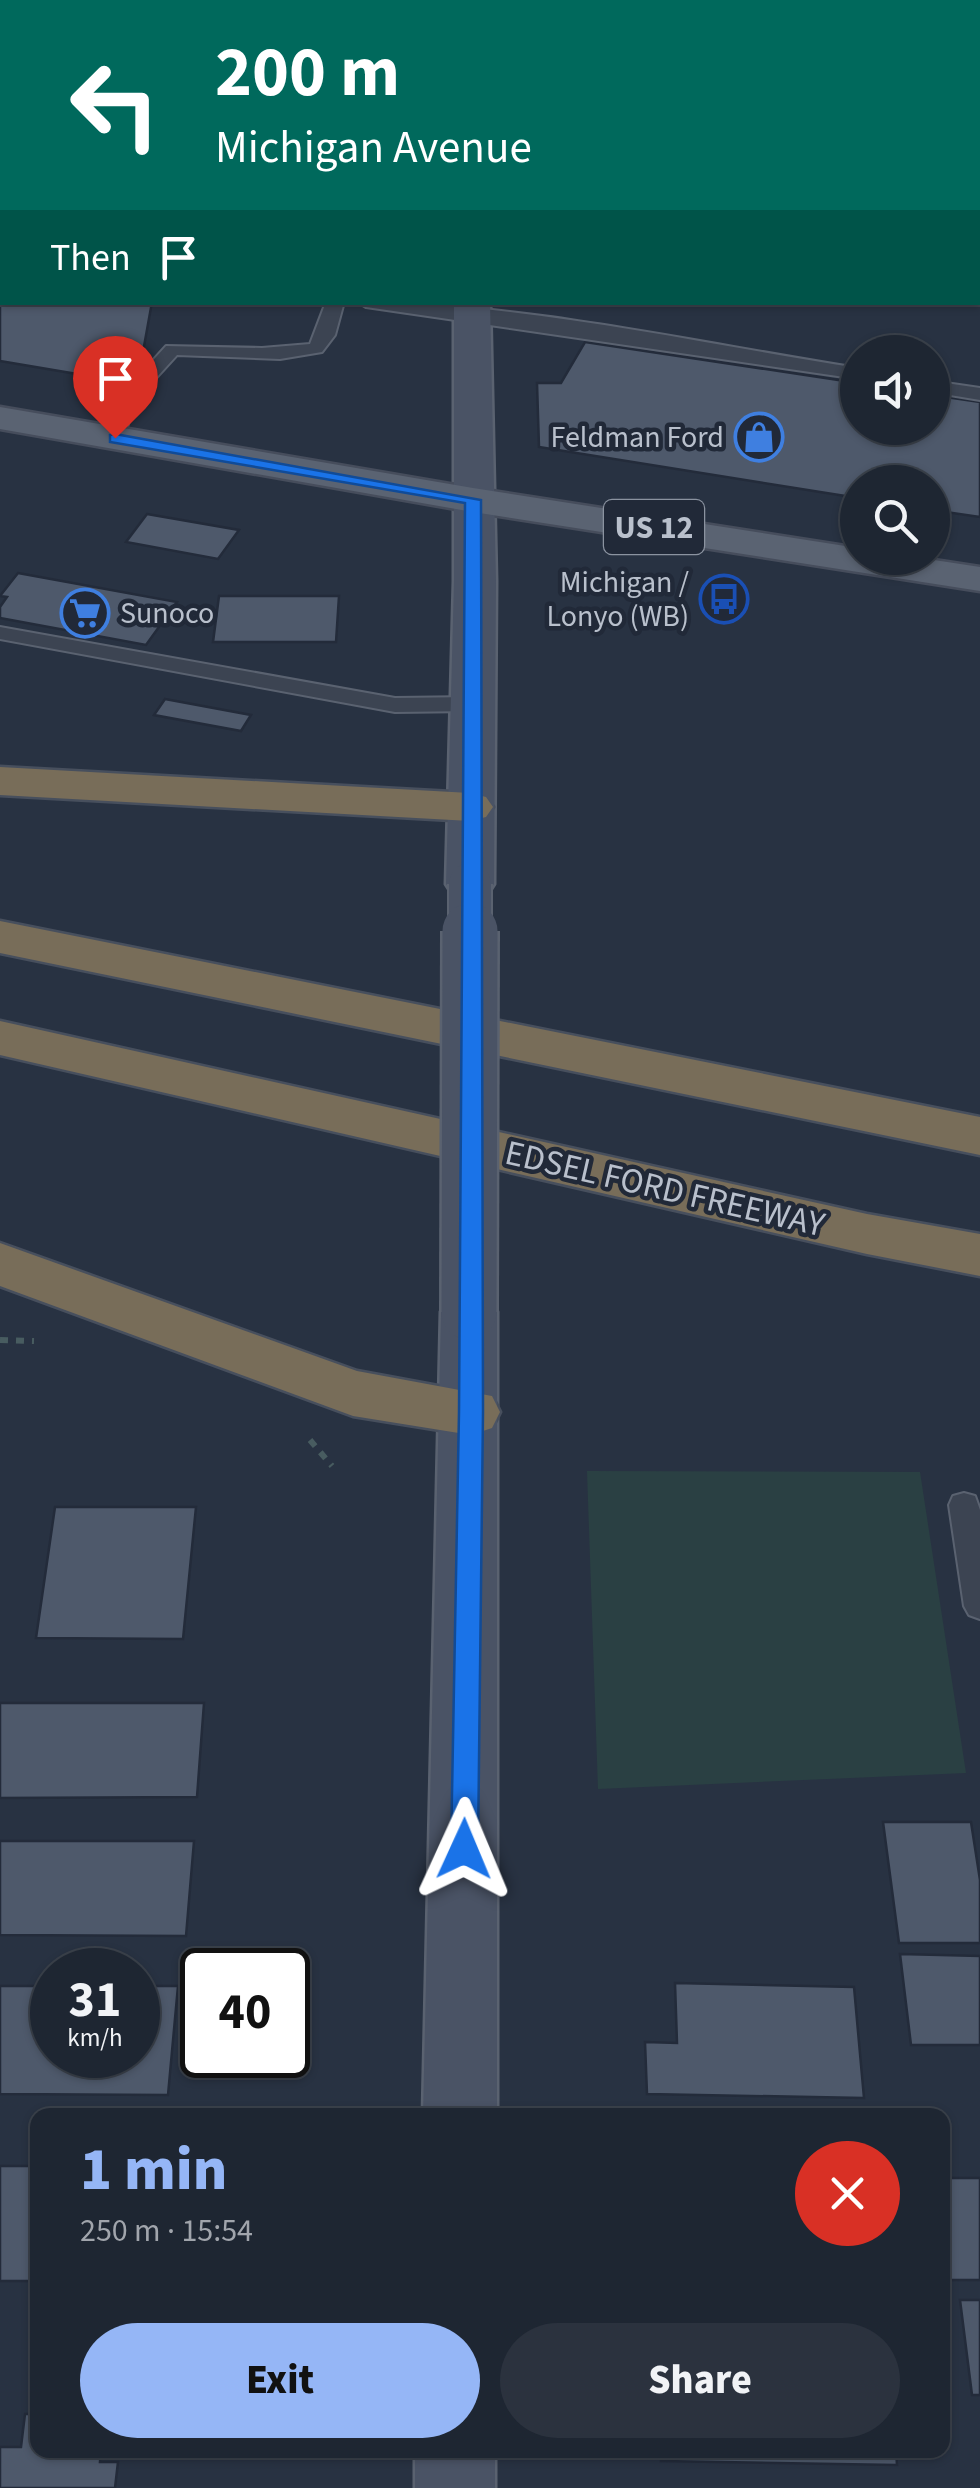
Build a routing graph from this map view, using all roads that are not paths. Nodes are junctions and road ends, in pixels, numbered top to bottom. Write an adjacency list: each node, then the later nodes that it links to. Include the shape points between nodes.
1 (334, 305): 8 (lane, via 316,348 263,356 172,350 135,389 118,416)
2 (411, 305): 3 (lane)
3 (472, 309): 4 (lane); 9 (street)
4 (840, 371)
5 (950, 389): 6 (lane)
6 (980, 394)
7 (0, 418): 8 (main road, US 12)
8 (115, 438): 9 (main road, US 12)
9 (473, 500): 10 (main road, US 12); 12 (street)
10 (980, 579)
11 (0, 633): 12 (lane, via 394,705)
12 (473, 704): 14 (street)
13 (0, 782): 14 (highway)
14 (470, 806): 20 (street, bridge)
15 (0, 936): 17 (highway)
16 (0, 1038): 18 (highway, EDSEL FORD FREEWAY)
17 (980, 1136)
18 (980, 1254)
19 (0, 1264): 20 (highway, via 353,1394)
20 (471, 1412): 23 (street)
21 (964, 1505): 22 (lane)
22 (980, 1606)
23 (460, 2108)
24 (455, 2458): 25 (street)
25 (455, 2488)

